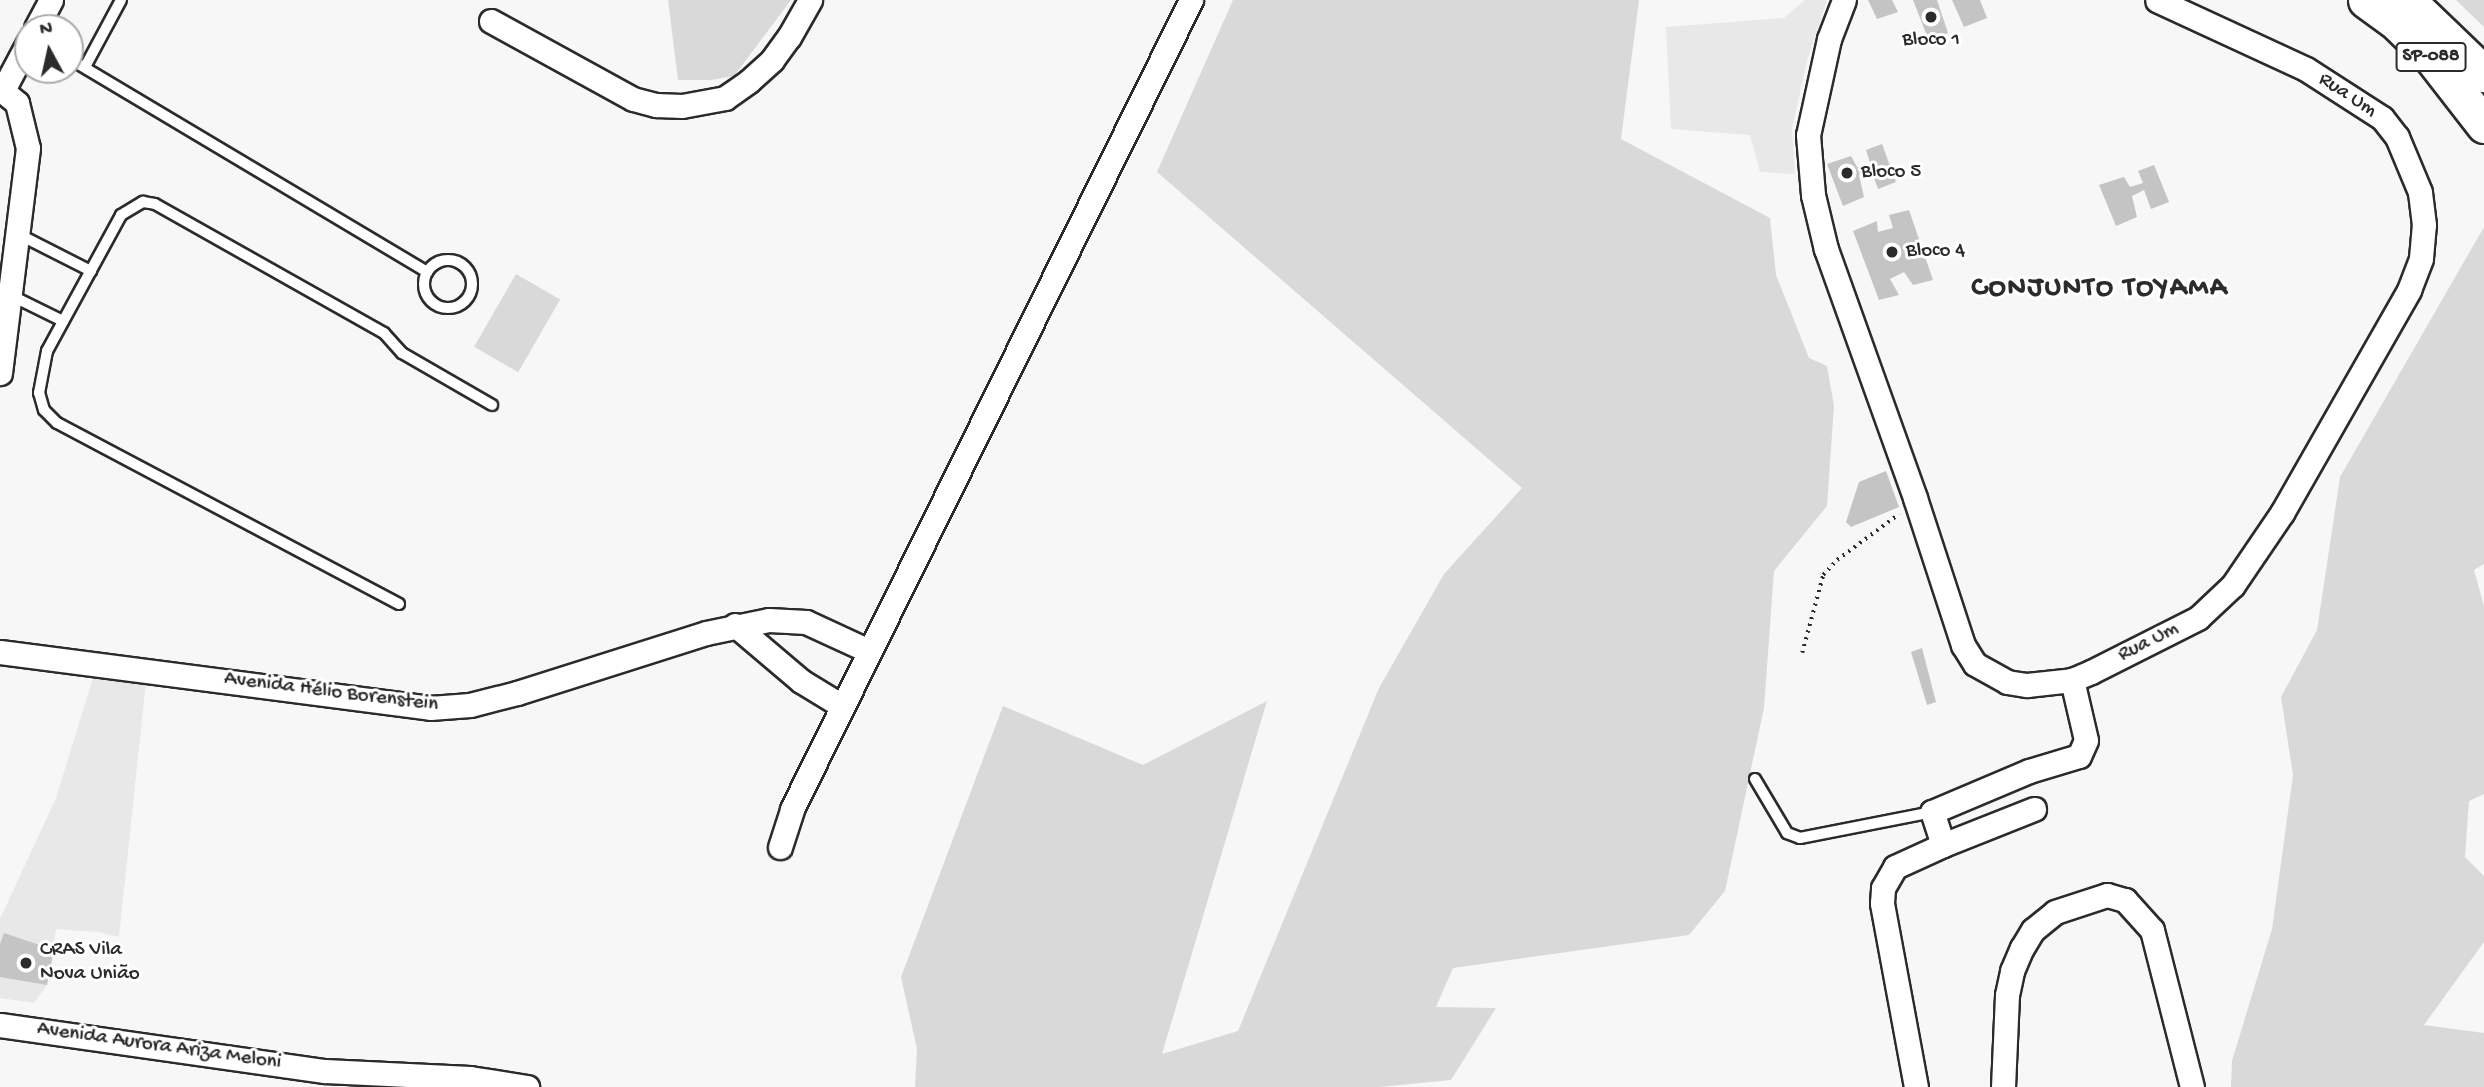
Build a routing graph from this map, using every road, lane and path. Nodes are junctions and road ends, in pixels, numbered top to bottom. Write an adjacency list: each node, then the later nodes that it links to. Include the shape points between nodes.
1 (121, 0): 10 (lane)
2 (810, 0): 8 (street, via 772,60 749,81 725,98 682,106 633,99)
3 (1191, 0): 24 (street)
4 (1844, 0): 21 (street, Rua Um, via 1829,39 1808,135 1813,195 1846,310)
5 (2157, 0): 27 (street, Rua Um, via 2306,69 2382,118 2397,137 2420,192 2421,258 2409,290 2282,513 2233,585 2198,618)
6 (2367, 0): 13 (main road, SP-088, via 2429,54)
7 (2407, 0): 11 (main road, SP-088)
8 (491, 20)
9 (14, 67): 12 (street)
10 (85, 67): 16 (lane)
11 (2484, 74)
12 (1, 89): 14 (street, via 16,103 27,134)
13 (2484, 125)
14 (18, 234): 15 (lane); 17 (street)
15 (91, 271): 18 (lane); 20 (lane, via 121,215 143,202 155,204 384,333 402,353)
16 (427, 272): 16 (lane, via 427,296 440,306 456,306 469,296 472,280 464,265 448,260)
17 (8, 280): 18 (lane); 19 (street)
18 (63, 321): 22 (lane, via 47,351 39,383 44,410 57,424)
19 (0, 373)
20 (492, 405)
21 (1915, 498): 26 (path, via 1823,575); 27 (street, Rua Um, via 1963,645 1975,664 2007,682 2027,685)
22 (399, 604)
23 (736, 625): 24 (street, Avenida Hélio Borenstein, via 769,620 806,622); 25 (street, Avenida Hélio Borenstein, via 517,693 470,705 430,708); 28 (street, via 801,681)
24 (869, 651): 28 (street)
25 (0, 652)
26 (1802, 653)
27 (2072, 680): 31 (street, via 2086,740 2078,756)
28 (842, 706): 33 (street, via 792,809)
29 (1755, 779): 31 (lane, via 1787,832 1800,838)
30 (2034, 809): 32 (street)
31 (1932, 811): 32 (street)
32 (1943, 845): 38 (street, via 1895,867 1883,887 1882,903)
33 (780, 847)
34 (0, 1025): 35 (street, Avenida Aurora Ariza Meloni)
35 (319, 1079): 36 (street, Avenida Aurora Ariza Meloni)
36 (400, 1082): 37 (street, Avenida Aurora Ariza Meloni, via 470,1078)
37 (527, 1087)
38 (1916, 1087)
39 (2003, 1087): 40 (street, via 2007,995 2022,948 2033,930 2055,912 2107,895 2124,900 2152,930)
40 (2192, 1087)

